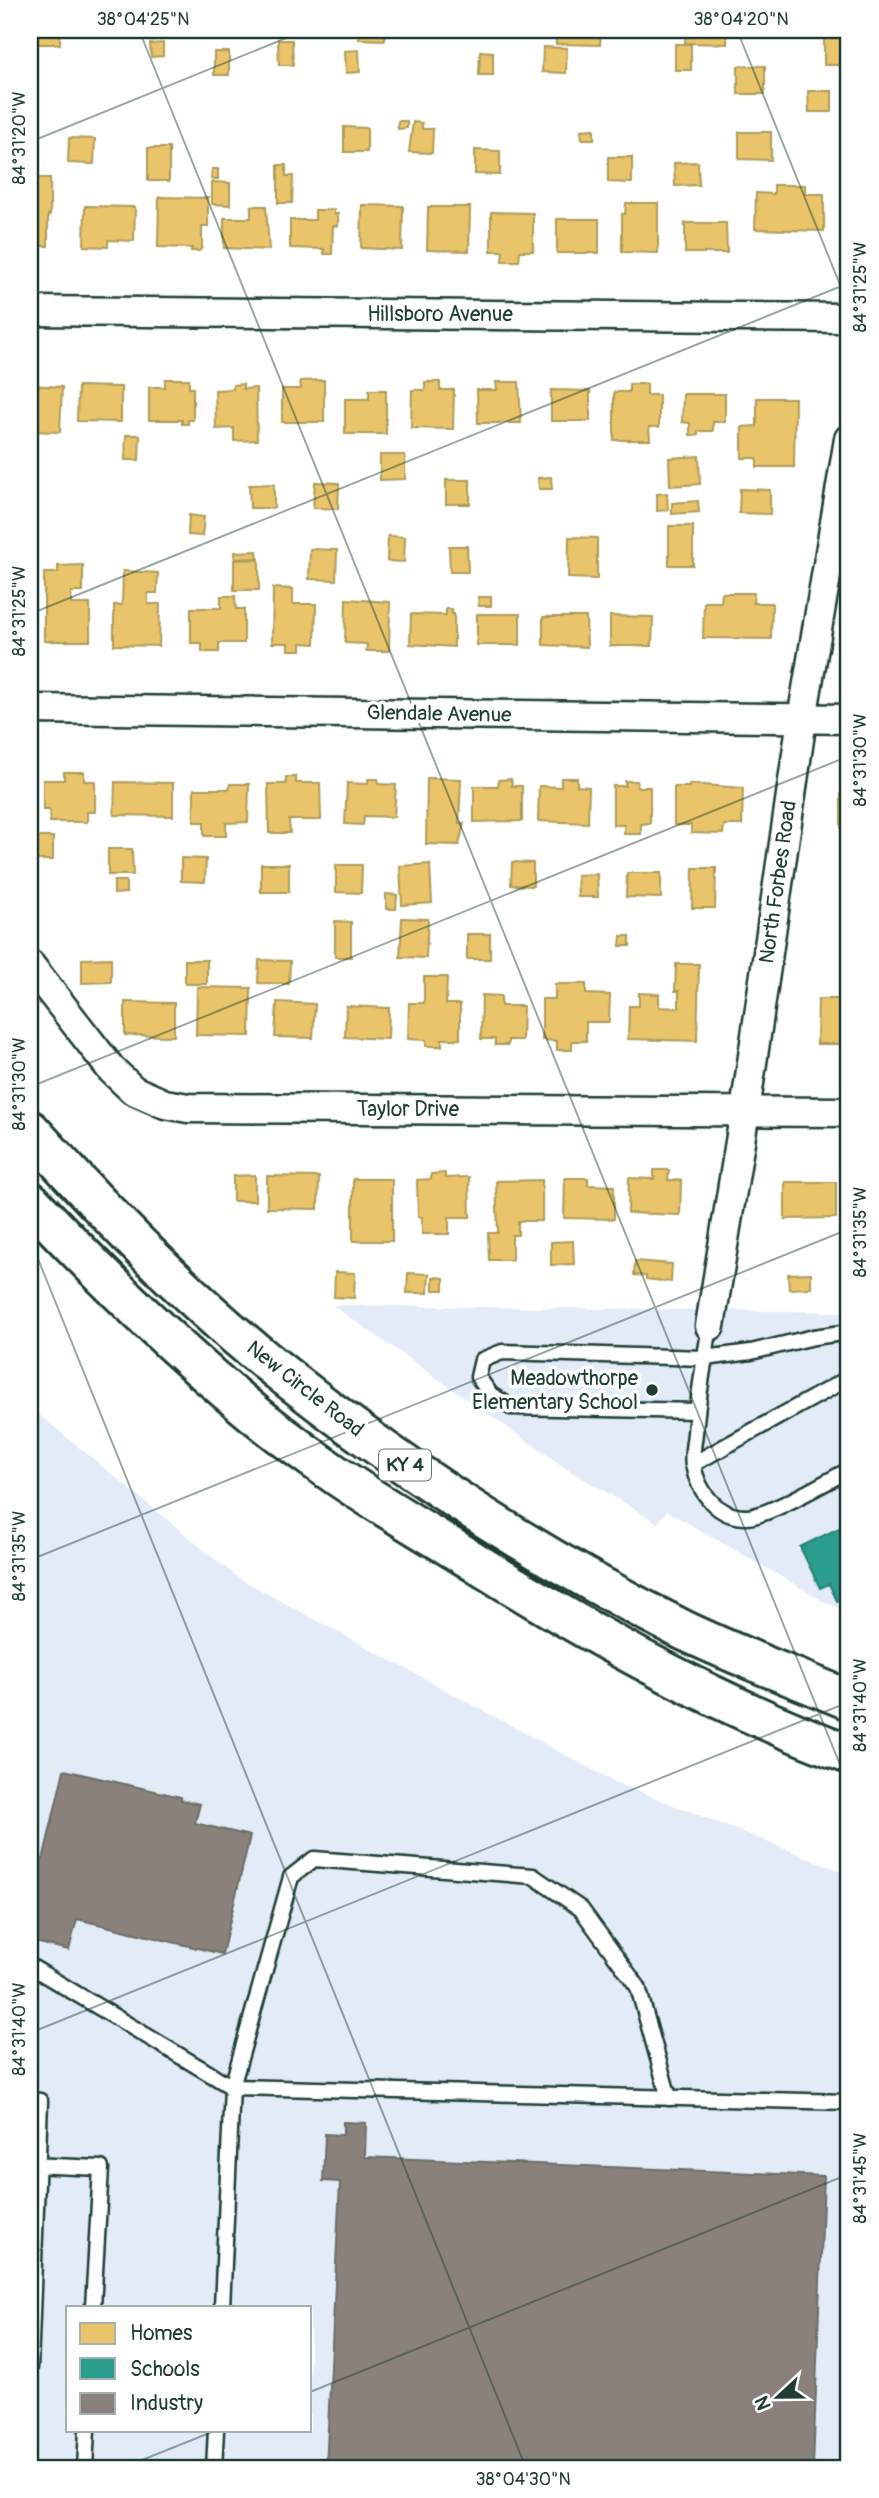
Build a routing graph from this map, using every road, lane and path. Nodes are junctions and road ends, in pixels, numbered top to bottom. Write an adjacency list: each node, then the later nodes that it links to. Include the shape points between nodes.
1 (30, 311): 2 (street, Hillsboro Avenue)
2 (849, 318)
3 (849, 439): 5 (street, North Forbes Road)
4 (30, 709): 5 (street, Glendale Avenue)
5 (802, 719): 6 (street, Glendale Avenue); 8 (street, North Forbes Road)
6 (849, 719)
7 (30, 965): 8 (street, Taylor Drive, via 111,1069 133,1090 165,1104 188,1108)
8 (745, 1111): 9 (street, Taylor Drive); 12 (street, North Forbes Road)
9 (849, 1112)
10 (30, 1130): 19 (highway, New Circle Road / KY 4, via 108,1214 263,1359 465,1507 684,1630)
11 (30, 1201): 20 (highway, KY 4, via 84,1258 224,1388 328,1470 640,1660)
12 (710, 1326): 14 (lane)
13 (849, 1332): 14 (lane)
14 (705, 1358): 16 (lane); 16 (lane, via 502,1352 482,1360 478,1377 491,1395 511,1407)
15 (849, 1378): 17 (lane)
16 (697, 1411): 17 (lane)
17 (693, 1464): 18 (lane, via 709,1501 745,1517 764,1513)
18 (849, 1470)
19 (849, 1700)
20 (849, 1754)
21 (30, 1966): 22 (lane)
22 (232, 2087): 23 (lane); 23 (lane, via 291,1877 314,1859 533,1876 542,1882 581,1909 638,1987); 28 (lane)
23 (668, 2098): 25 (lane)
24 (30, 2100): 26 (lane, via 40,2101)
25 (849, 2102)
26 (33, 2165): 27 (lane, via 101,2168); 29 (lane)
27 (93, 2306)
28 (222, 2306)
29 (30, 2368)
30 (87, 2432): 32 (lane)
31 (216, 2432): 33 (lane)
32 (85, 2468)
33 (214, 2468)

